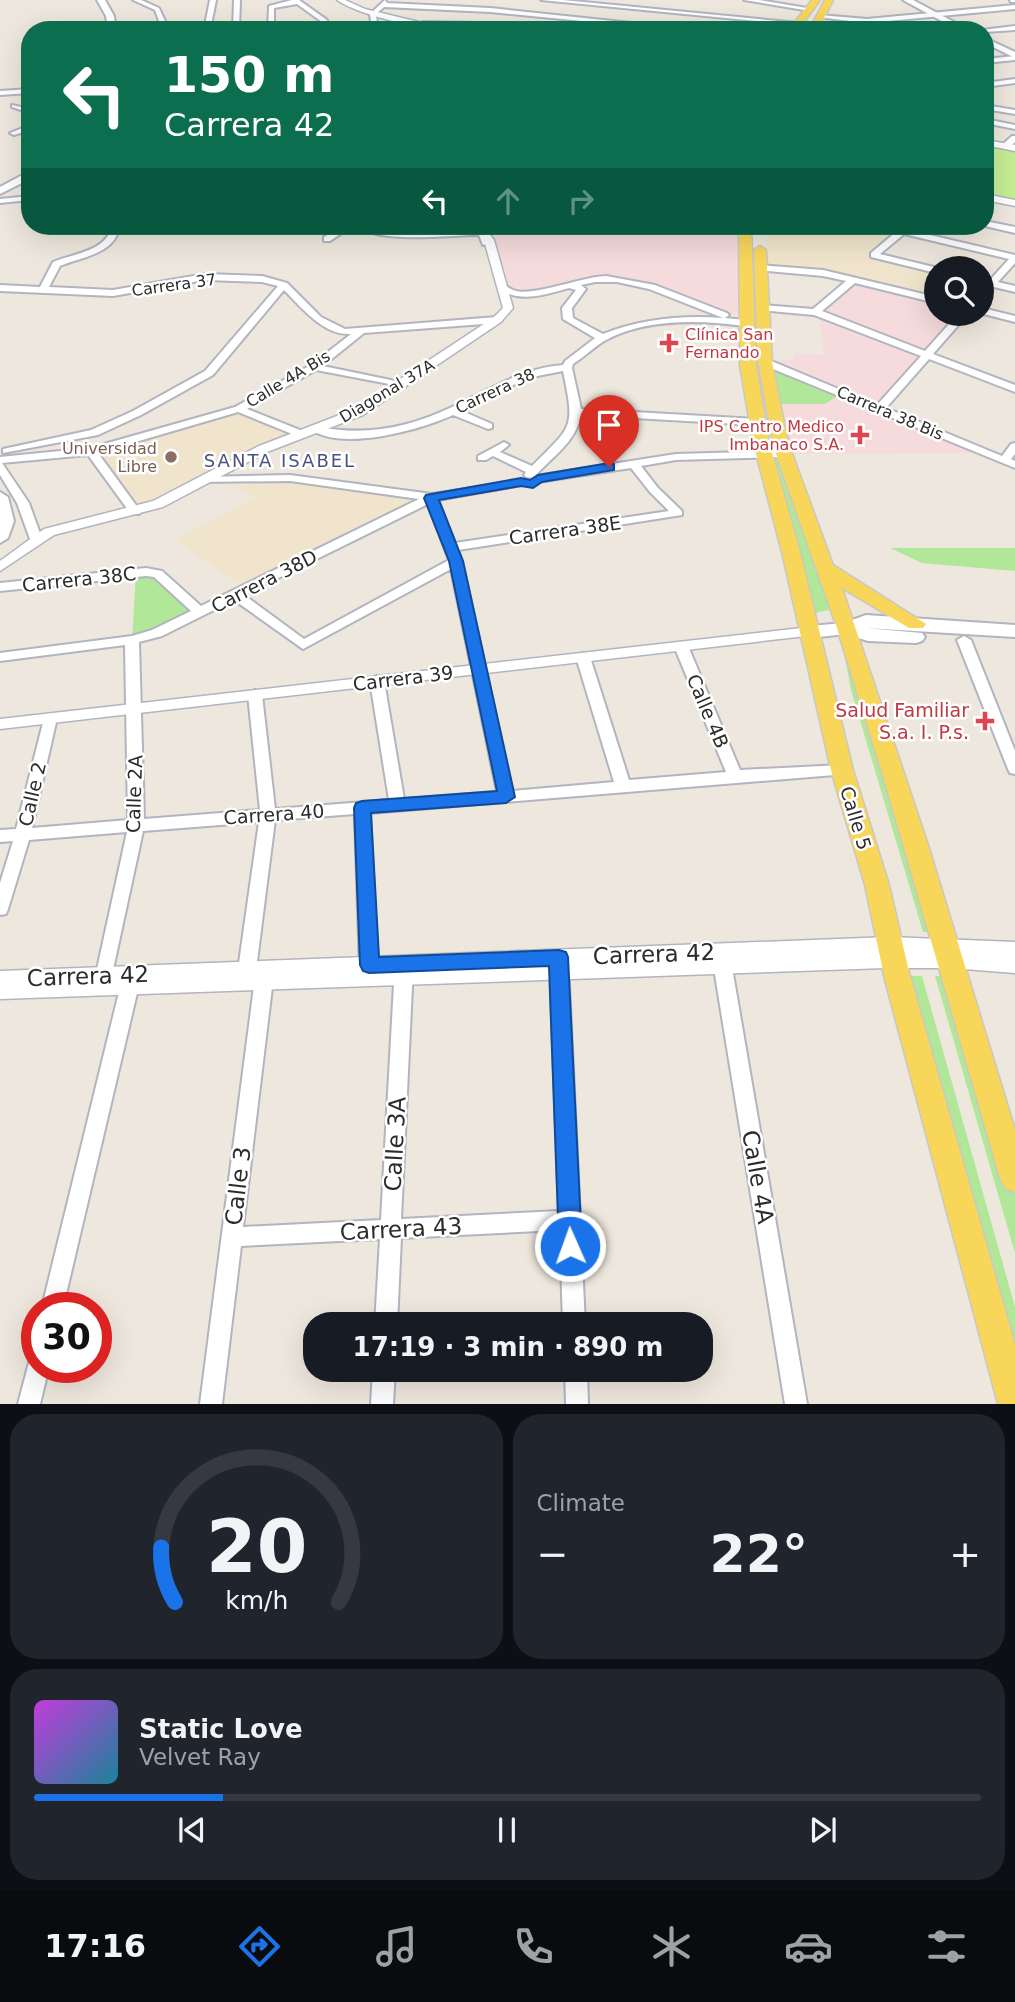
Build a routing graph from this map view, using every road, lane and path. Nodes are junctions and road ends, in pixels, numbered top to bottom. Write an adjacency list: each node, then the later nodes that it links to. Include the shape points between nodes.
1 (101, 0): 26 (main road)
2 (109, 0): 27 (main road)
3 (136, 0): 28 (street, via 157,9)
4 (213, 0): 29 (street)
5 (237, 0): 30 (street)
6 (340, 0): 23 (street)
7 (443, 0): 19 (street)
8 (496, 0): 22 (street)
9 (544, 0): 17 (street)
10 (621, 0): 17 (street)
11 (748, 0): 21 (street); 40 (street)
12 (816, 0): 21 (main road)
13 (829, 0): 42 (main road)
14 (907, 0): 24 (main road)
15 (296, 1): 31 (street, via 273,5); 32 (street)
16 (385, 2): 19 (street); 23 (street)
17 (612, 6): 20 (street); 25 (street)
18 (1015, 7): 24 (street)
19 (437, 8): 22 (street); 35 (street)
20 (675, 9): 39 (street); 40 (street)
21 (810, 9): 41 (main road)
22 (490, 10): 25 (street); 36 (street)
23 (373, 14): 33 (street); 34 (street)
24 (936, 15): 43 (street); 44 (main road)
25 (593, 20): 37 (street); 38 (street)
26 (111, 21)
27 (118, 21)
28 (162, 21)
29 (209, 21)
30 (236, 21)
31 (272, 21)
32 (324, 21)
33 (374, 21)
34 (398, 21)
35 (425, 21)
36 (484, 21)
37 (588, 21)
38 (604, 21)
39 (664, 21)
40 (736, 21)
41 (799, 21)
42 (819, 21)
43 (867, 21)
44 (948, 21)
45 (1015, 28): 46 (street)
46 (994, 29)
47 (994, 45): 48 (main road)
48 (1015, 56): 49 (street)
49 (994, 60)
50 (1015, 81): 51 (street)
51 (994, 84)
52 (21, 92): 53 (street)
53 (0, 93)
54 (1015, 104): 55 (street)
55 (994, 106)
56 (994, 108): 57 (street)
57 (1015, 113)
58 (994, 123): 59 (street)
59 (1015, 127)
60 (21, 130): 61 (street)
61 (14, 133)
62 (1015, 138): 63 (street)
63 (1010, 147)
64 (21, 175): 66 (main road)
65 (21, 176): 67 (main road)
66 (0, 182)
67 (0, 191)
68 (21, 199): 70 (street)
69 (994, 199): 71 (street)
70 (0, 201)
71 (1015, 203)
72 (994, 225): 73 (street)
73 (1015, 230)
74 (114, 235): 93 (street, via 98,249 56,264)
75 (333, 235): 81 (street)
76 (484, 235): 94 (street)
77 (745, 235): 102 (main road, Calle 5)
78 (897, 235): 83 (street, via 874,255)
79 (931, 235): 82 (street)
80 (760, 236): 84 (main road, Calle 5)
81 (327, 239)
82 (1015, 258): 85 (street)
83 (924, 267)
84 (760, 268): 87 (street); 98 (main road, Calle 5)
85 (994, 276)
86 (591, 279): 90 (street); 95 (street); 101 (street, via 640,285 684,299)
87 (853, 280): 96 (street); 99 (street)
88 (994, 284): 92 (street)
89 (284, 285): 93 (street, Carrera 37, via 262,279 205,277 113,293); 106 (street, via 317,319 344,332); 126 (street, via 209,373 94,433)
90 (578, 287): 95 (street, Diagonal 37A); 107 (street, via 567,317)
91 (0, 288): 93 (street, Carrera 37)
92 (1015, 289)
93 (43, 291)
94 (503, 291): 95 (street); 97 (street)
95 (528, 296): 97 (street, Diagonal 37A)
96 (924, 297)
97 (508, 308): 104 (street, Diagonal 37A)
98 (762, 308): 99 (street); 109 (main road, Calle 5)
99 (815, 312): 108 (street)
100 (994, 314): 103 (street)
101 (709, 316): 102 (street); 107 (street)
102 (746, 317): 118 (main road, Calle 5)
103 (1015, 319)
104 (497, 320): 106 (street); 112 (street, Diagonal 37A)
105 (953, 326): 108 (street)
106 (360, 332): 110 (street, Calle 4A Bis)
107 (603, 338): 111 (street)
108 (928, 356): 113 (street); 114 (street)
109 (765, 362): 114 (street, Carrera 38 Bis); 125 (main road, Calle 5)
110 (315, 367): 112 (street); 115 (street, Calle 4A Bis)
111 (567, 368): 116 (street, Carrera 38, via 549,368 517,378); 117 (street)
112 (401, 385): 120 (street, Diagonal 37A, via 359,412)
113 (1015, 389)
114 (880, 408): 128 (street, Carrera 38 Bis)
115 (239, 409): 121 (street); 124 (street, Calle 4A Bis)
116 (454, 411): 119 (street); 120 (street, Carrera 38, via 368,434)
117 (576, 412): 118 (street); 130 (street, via 566,440)
118 (757, 422): 125 (main road, Calle 5)
119 (488, 426)
120 (315, 429): 121 (street, Diagonal 37A)
121 (301, 434): 131 (street, Diagonal 37A)
122 (504, 445): 130 (street, via 487,455)
123 (1015, 446): 128 (street)
124 (91, 451): 126 (street); 134 (street)
125 (774, 454): 127 (street, Carrera 38D); 138 (main road, Calle 5); 146 (main road, Calle 5)
126 (3, 456)
127 (633, 463): 130 (street, Carrera 38D); 137 (street, Carrera 38E, via 678,513)
128 (1009, 463)
129 (0, 466): 136 (street, via 23,503)
130 (530, 477): 133 (street, Carrera 38D)
131 (203, 480): 133 (street, via 290,478); 134 (street, Diagonal 37A, via 167,501)
132 (0, 497): 135 (main road, via 5,520)
133 (431, 498): 137 (street); 141 (street, Carrera 38D)
134 (135, 512): 136 (street, Diagonal 37A, via 64,527)
135 (0, 538)
136 (36, 539): 139 (street, Diagonal 37A)
137 (454, 554): 141 (street, Carrera 38E, via 303,646); 153 (street)
138 (824, 566): 143 (main road); 144 (main road, Calle 5)
139 (0, 567)
140 (0, 587): 142 (street, Carrera 38C, via 146,572 158,574)
141 (234, 594): 142 (street, Carrera 38D)
142 (200, 613): 147 (street, Carrera 38D)
143 (916, 624): 144 (main road, Carrera 39, via 866,621); 145 (main road, Carrera 39)
144 (847, 628): 146 (main road, Carrera 39); 148 (main road, Carrera 39, via 868,635); 175 (main road, Calle 5)
145 (1015, 631)
146 (810, 632): 150 (street, Carrera 39); 162 (main road, Calle 5)
147 (132, 640): 151 (street, Carrera 38D); 156 (street, Calle 2A)
148 (964, 640): 149 (main road, Carrera 39); 159 (street)
149 (1015, 643)
150 (681, 646): 152 (street, Carrera 39); 163 (street, Calle 4B)
151 (0, 657)
152 (583, 657): 153 (street, Carrera 39); 164 (street)
153 (480, 669): 154 (street, Carrera 39); 165 (street)
154 (377, 681): 155 (street, Carrera 39); 166 (street)
155 (255, 695): 156 (street, Carrera 39); 168 (street, Calle 3)
156 (135, 708): 157 (street, Carrera 39); 169 (street, Calle 2A)
157 (50, 718): 158 (street, Carrera 39); 170 (street, Calle 2)
158 (0, 724)
159 (999, 727): 160 (street); 161 (street)
160 (1015, 729)
161 (1015, 769)
162 (842, 770): 163 (street, Carrera 40); 174 (main road, Calle 5)
163 (735, 776): 164 (street, Carrera 40)
164 (623, 786): 165 (street, Carrera 40)
165 (506, 797): 166 (street, Carrera 40)
166 (397, 804): 167 (street, Carrera 40)
167 (362, 808): 168 (street, Carrera 40); 180 (street)
168 (268, 815): 169 (street, Carrera 40); 181 (street, Calle 3)
169 (136, 825): 170 (street, Carrera 40); 183 (street, Calle 2A)
170 (23, 834): 171 (street, Carrera 40); 172 (street, Calle 2)
171 (0, 836)
172 (0, 909)
173 (1015, 950): 175 (street, Carrera 42)
174 (892, 952): 175 (street, Carrera 42); 176 (street, Carrera 42); 200 (main road, Calle 5)
175 (949, 952): 178 (street, Carrera 42); 185 (main road, Calle 5)
176 (721, 958): 177 (street, Carrera 42); 199 (street, Calle 4A)
177 (559, 964): 179 (street, Carrera 42); 186 (street)
178 (1015, 965)
179 (404, 970): 180 (street, Carrera 42); 187 (street, Calle 3A)
180 (369, 971): 181 (street, Carrera 42)
181 (255, 976): 182 (street, Carrera 42); 188 (street, Calle 3)
182 (131, 980): 183 (street, Carrera 42); 189 (street)
183 (104, 981): 184 (street, Carrera 42)
184 (1, 985)
185 (1015, 1178)
186 (569, 1220): 187 (street, Carrera 43); 191 (street)
187 (391, 1229): 188 (street, Carrera 43); 190 (street, Calle 3A)
188 (232, 1237): 196 (street, Calle 3)
189 (56, 1292)
190 (387, 1312)
191 (573, 1312)
192 (383, 1382): 197 (street)
193 (576, 1382): 198 (street)
194 (34, 1383): 195 (street)
195 (29, 1404)
196 (211, 1404)
197 (382, 1404)
198 (577, 1404)
199 (796, 1404)
200 (1015, 1404)

